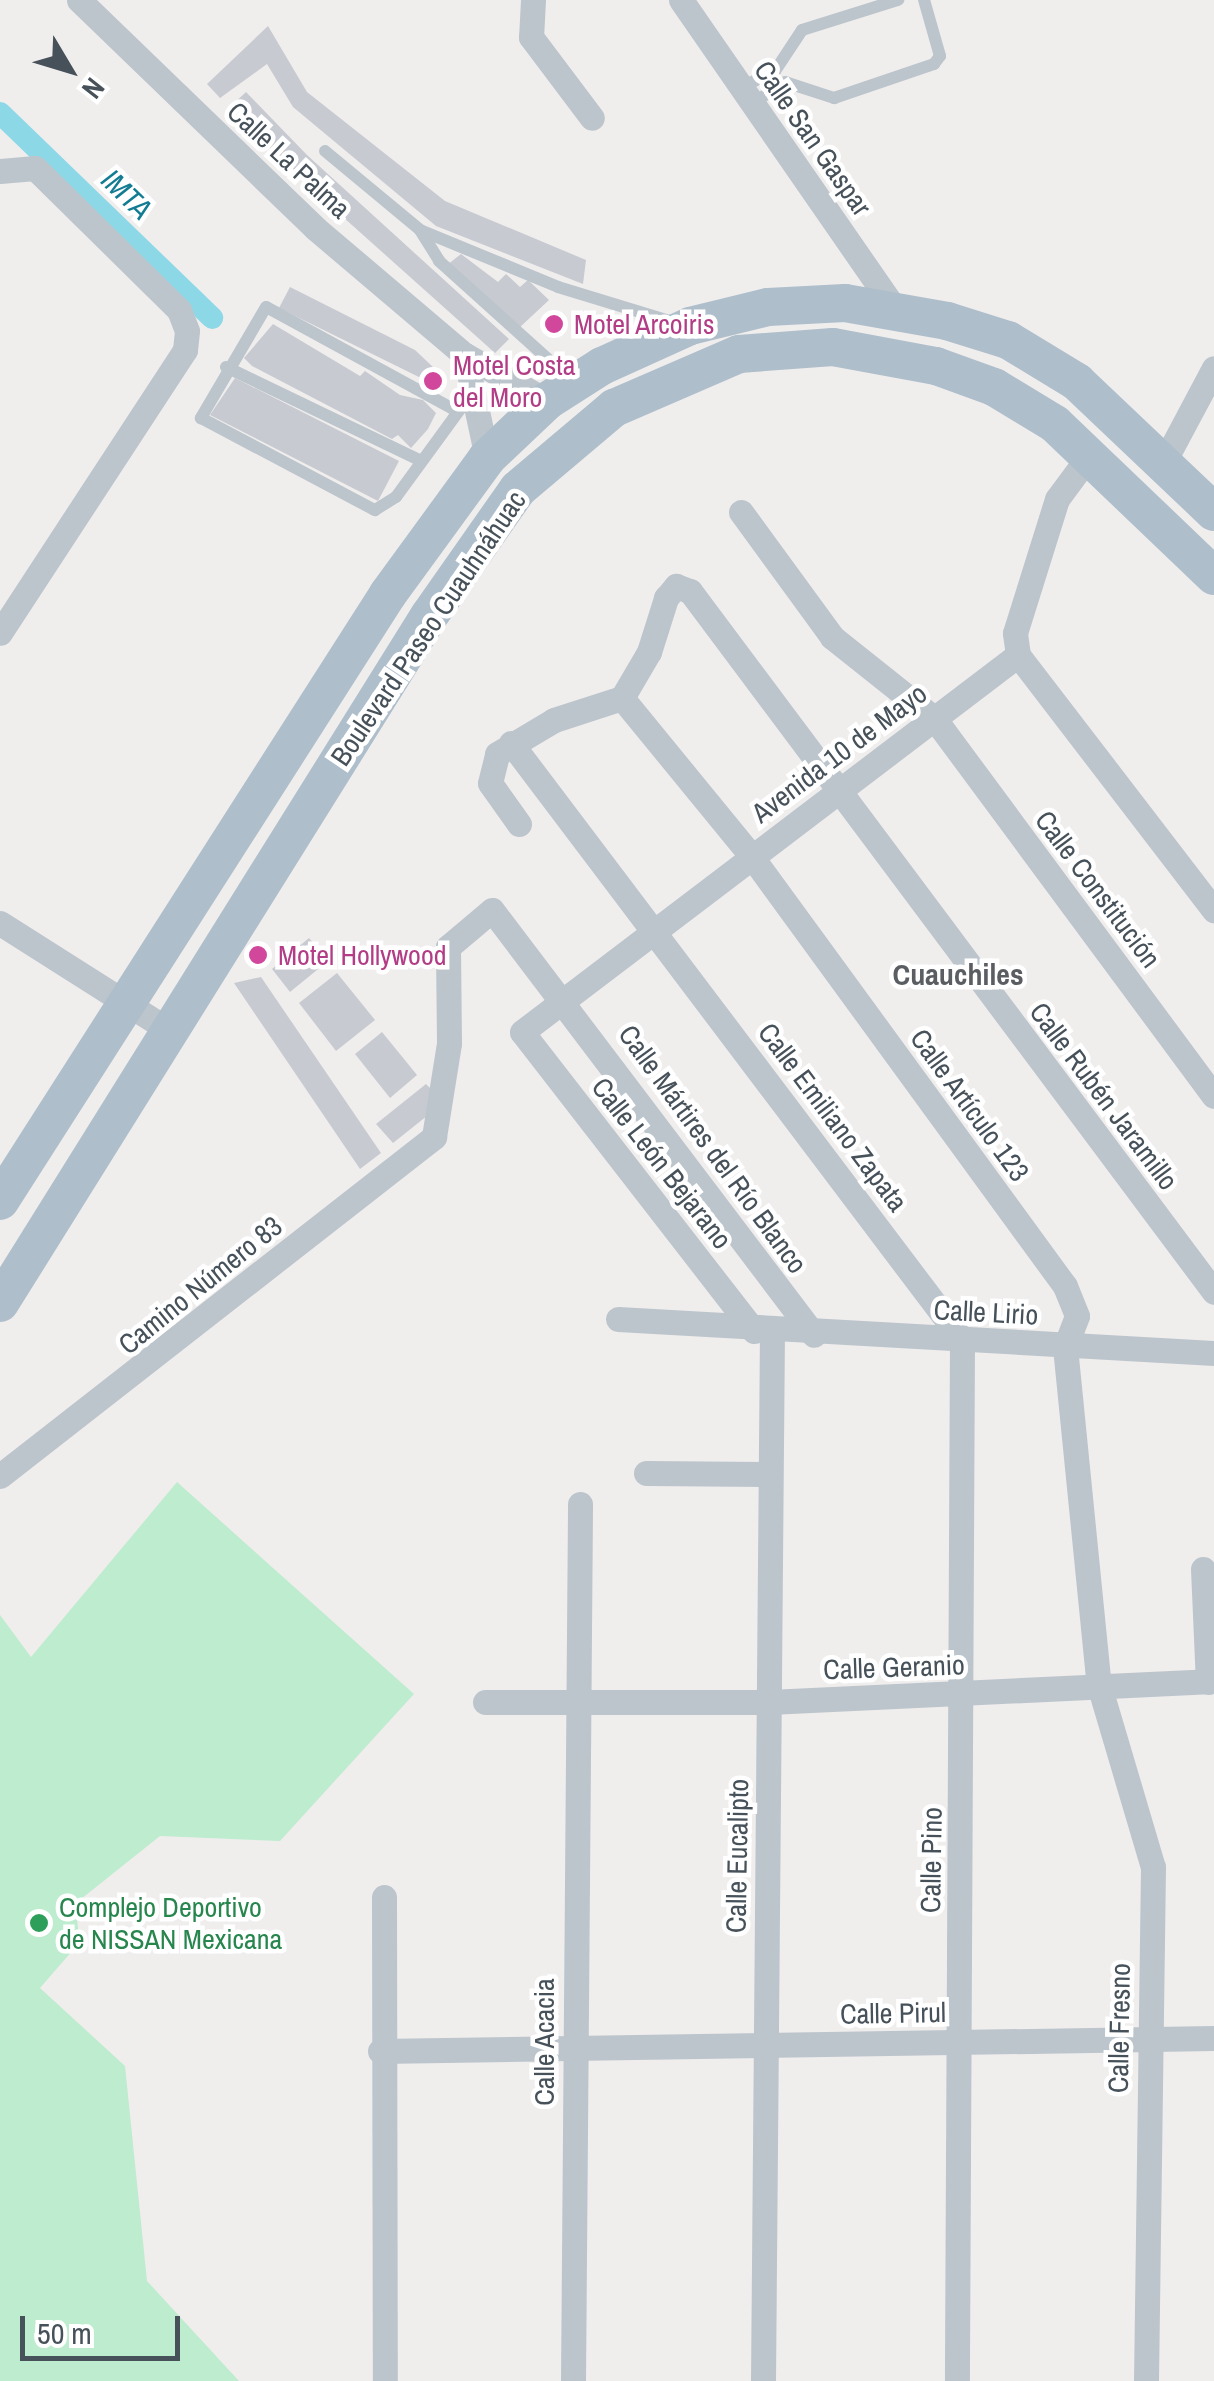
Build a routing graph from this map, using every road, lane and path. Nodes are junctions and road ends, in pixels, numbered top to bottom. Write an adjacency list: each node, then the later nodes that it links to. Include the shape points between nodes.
1 (79, 0): 13 (street, Calle La Palma, via 315,228)
2 (533, 0): 7 (street, via 531,37)
3 (682, 0): 6 (street, Calle San Gaspar)
4 (898, 0): 6 (lane, via 802,30 775,72)
5 (924, 0): 6 (lane, via 940,56 934,64 834,98 784,82)
6 (747, 95): 11 (street, Calle San Gaspar)
7 (592, 118)
8 (325, 152): 10 (lane)
9 (0, 172): 26 (street, via 35,168 183,321 185,350)
10 (420, 230): 12 (lane, via 610,306); 17 (lane)
11 (895, 309): 12 (main road, Boulevard Paseo Cuauhnáhuac, via 804,304); 22 (main road, Boulevard Paseo Cuauhnáhuac, via 1008,340 1077,382)
12 (690, 326): 17 (main road, Boulevard Paseo Cuauhnáhuac)
13 (466, 355): 16 (street, Calle La Palma); 18 (street)
14 (226, 367): 18 (lane, via 266,307); 21 (lane); 21 (lane, via 202,408 209,427 376,510 387,508)
15 (1214, 368): 22 (street)
16 (492, 370): 17 (street, Calle La Palma); 18 (lane)
17 (561, 392): 20 (main road, Boulevard Paseo Cuauhnáhuac)
18 (464, 400): 20 (street); 21 (lane)
19 (1091, 453): 25 (main road, Boulevard Paseo Cuauhnáhuac); 27 (street, via 1057,498 1015,633); 39 (main road, Boulevard Paseo Cuauhnáhuac, via 994,387 936,366 833,347 739,354 614,408 518,488 429,616)
20 (487, 458): 38 (main road, Boulevard Paseo Cuauhnáhuac, via 388,594)
21 (421, 460)
22 (1166, 460): 24 (main road, Boulevard Paseo Cuauhnáhuac)
23 (741, 512): 29 (street, Calle Constitución, via 832,637)
24 (1214, 512)
25 (1214, 576)
26 (3, 624)
27 (1018, 655): 29 (street, Avenida 10 de Mayo); 34 (street)
28 (622, 698): 30 (street); 31 (street, Calle Rubén Jaramillo, via 676,586 690,591); 33 (street, Calle Artículo 123)
29 (934, 718): 31 (street, Avenida 10 de Mayo); 41 (street, Calle Constitución)
30 (511, 743): 32 (street, via 498,754 490,783); 36 (street, Calle Emiliano Zapata)
31 (839, 790): 33 (street, Avenida 10 de Mayo); 44 (street, Calle Rubén Jaramillo)
32 (519, 824)
33 (752, 857): 36 (street, Avenida 10 de Mayo); 50 (street, Calle Artículo 123, via 1065,1286 1077,1316)
34 (1214, 910)
35 (0, 923): 38 (street)
36 (656, 930): 37 (street, Avenida 10 de Mayo); 49 (street, Calle Emiliano Zapata)
37 (565, 998): 40 (street, Avenida 10 de Mayo); 42 (street, Calle Mártires del Río Blanco, via 492,910 448,947 449,1043); 48 (street, Calle Mártires del Río Blanco)
38 (124, 1003): 39 (street); 43 (main road, Boulevard Paseo Cuauhnáhuac)
39 (172, 1032): 45 (main road, Boulevard Paseo Cuauhnáhuac)
40 (522, 1032): 47 (street, Calle León Bejarano)
41 (1214, 1096)
42 (434, 1137): 54 (street, Camino Número 83)
43 (0, 1200)
44 (1214, 1292)
45 (0, 1303)
46 (618, 1318): 47 (street, Calle Lirio)
47 (763, 1332): 48 (street, Calle Lirio); 53 (street, Calle Eucalipto)
48 (814, 1335): 49 (street, Calle Lirio)
49 (962, 1340): 50 (street, Calle Lirio); 59 (street, Calle Pino)
50 (1065, 1347): 51 (street, Calle Lirio); 58 (street, Calle Artículo 123)
51 (1214, 1353)
52 (646, 1474): 53 (street)
53 (770, 1474): 61 (street, Calle Eucalipto)
54 (0, 1476)
55 (580, 1504): 62 (street, Calle Acacia)
56 (1202, 1568): 57 (street)
57 (1211, 1682): 58 (street, Calle Geranio)
58 (1098, 1685): 59 (street, Calle Geranio); 66 (street, Calle Fresno, via 1152,1867)
59 (963, 1695): 61 (street, Calle Geranio); 65 (street, Calle Pino)
60 (485, 1702): 62 (street, Calle Geranio)
61 (769, 1702): 62 (street, Calle Geranio); 67 (street, Calle Eucalipto)
62 (576, 1704): 68 (street, Calle Acacia)
63 (384, 1898): 69 (street)
64 (1214, 2038): 66 (street, Calle Pirul)
65 (959, 2041): 66 (street, Calle Pirul); 67 (street, Calle Pirul); 73 (street, Calle Pino)
66 (1148, 2041): 74 (street, Calle Fresno)
67 (764, 2045): 68 (street, Calle Pirul); 72 (street, Calle Eucalipto)
68 (574, 2048): 69 (street, Calle Pirul); 71 (street, Calle Acacia)
69 (380, 2051): 70 (street)
70 (384, 2381)
71 (573, 2381)
72 (763, 2381)
73 (956, 2381)
74 (1146, 2381)

